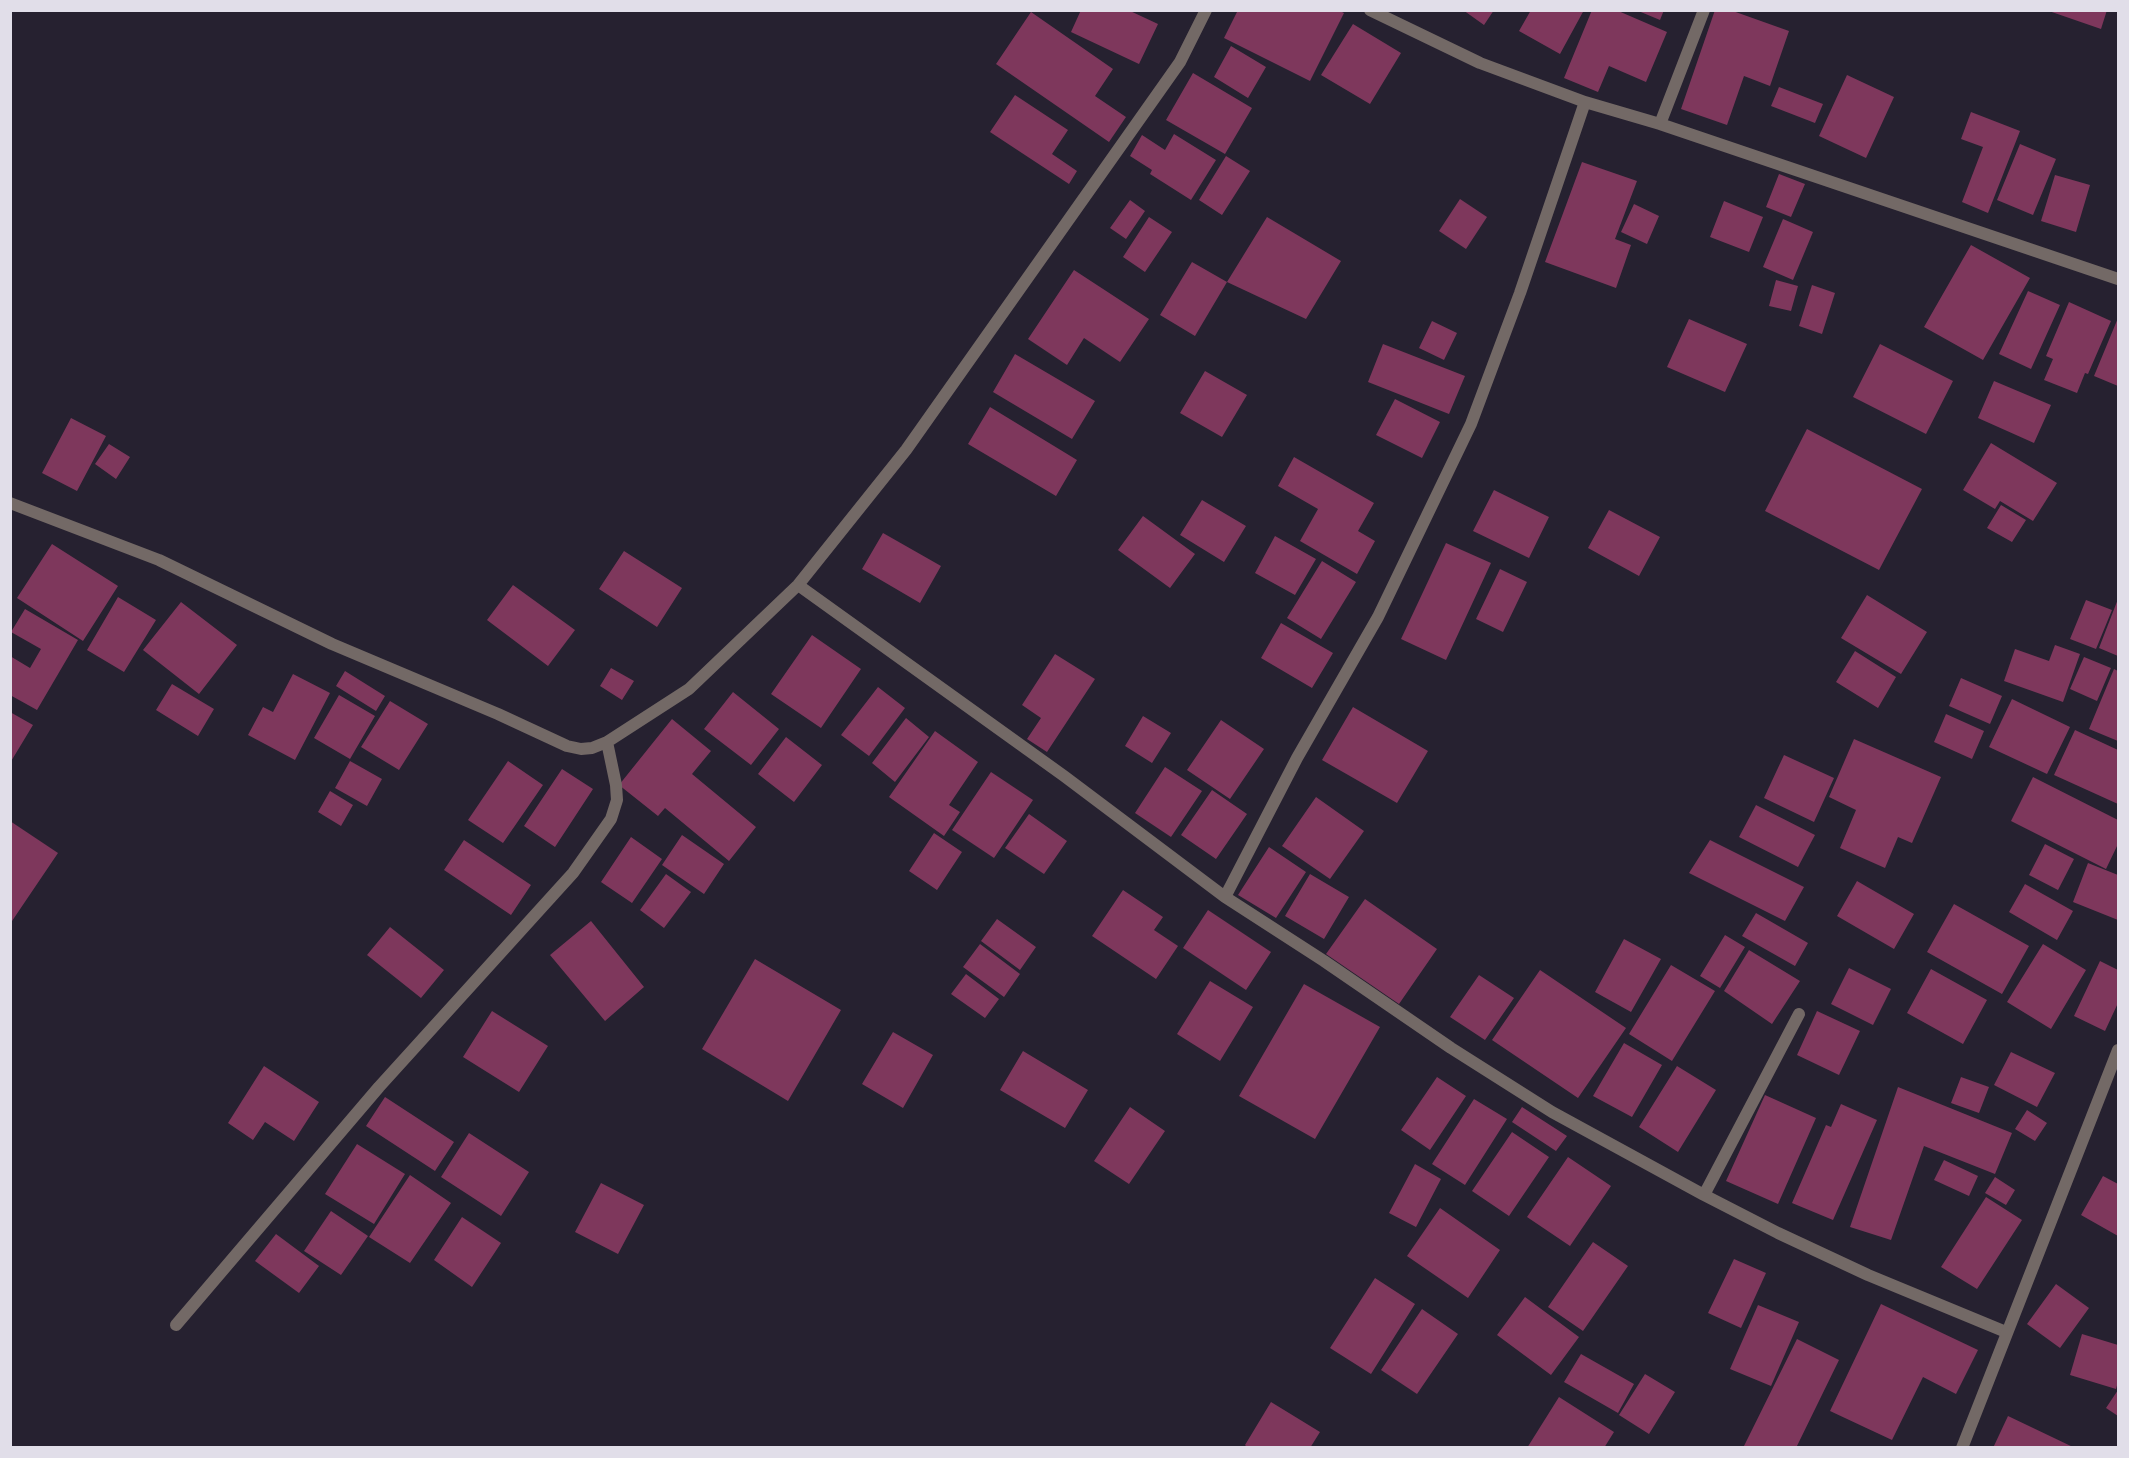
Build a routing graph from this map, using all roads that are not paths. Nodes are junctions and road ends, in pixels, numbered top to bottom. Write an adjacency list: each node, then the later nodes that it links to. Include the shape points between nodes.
1 (1206, 10): 8 (street, via 1180,62 920,431)
2 (1370, 10): 4 (street, via 1480,63)
3 (1704, 10): 5 (street)
4 (1585, 102): 5 (street); 10 (street, via 1471,424 1378,616 1297,758)
5 (1660, 124): 6 (street)
6 (2118, 279)
7 (10, 503): 9 (street, via 159,560 332,645 567,746 592,748)
8 (798, 585): 9 (street, via 689,689); 10 (street)
9 (607, 742): 14 (street, via 617,800 611,819 573,873 379,1087)
10 (1225, 897): 13 (street, via 1552,1112)
11 (1799, 1014): 13 (street)
12 (2118, 1050): 15 (street)
13 (1704, 1194): 15 (street, via 1868,1275)
14 (176, 1325)
15 (2006, 1332): 16 (street)
16 (1962, 1448)

